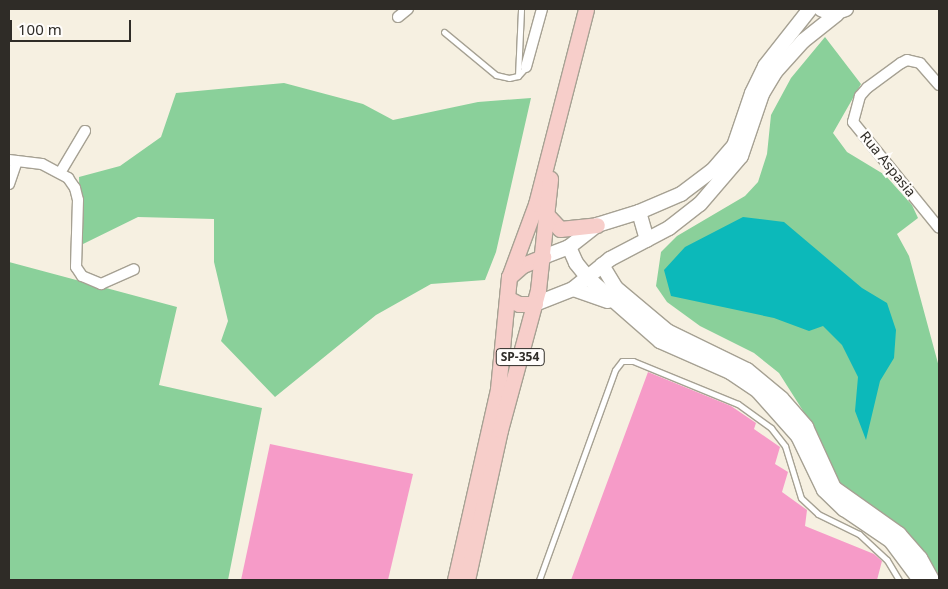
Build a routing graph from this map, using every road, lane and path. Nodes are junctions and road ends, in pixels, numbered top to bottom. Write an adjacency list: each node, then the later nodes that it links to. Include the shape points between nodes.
1 (408, 9): 8 (street)
2 (521, 9): 11 (lane)
3 (542, 9): 10 (street)
4 (586, 9): 14 (main road, SP-354)
5 (810, 9): 18 (street, via 765,66 752,93 740,134 726,156 697,184)
6 (821, 9): 7 (street)
7 (842, 11): 22 (street, via 803,41 775,72 757,107 747,145 730,172 683,218)
8 (398, 16)
9 (444, 32): 11 (lane, via 496,75)
10 (526, 67): 11 (lane)
11 (518, 76)
12 (939, 85): 21 (street, Rua Aspasia, via 920,63 907,60 881,76 860,96 853,122)
13 (85, 131): 16 (street)
14 (555, 131): 19 (main road, SP-354); 27 (main road, SP-354, via 532,217)
15 (13, 160): 16 (street, via 42,164); 17 (street)
16 (60, 173): 26 (street, via 68,178 78,200 75,259 82,276 101,284)
17 (9, 184)
18 (639, 212): 20 (street); 22 (street)
19 (547, 215): 20 (main road, via 560,229); 24 (main road, SP-354)
20 (598, 224): 23 (street)
21 (939, 228)
22 (647, 240): 25 (street)
23 (569, 247): 24 (street); 28 (street)
24 (543, 257): 27 (main road, via 523,265); 31 (main road, SP-354)
25 (602, 265): 28 (street); 32 (street)
26 (134, 270)
27 (509, 277): 30 (main road, SP-354)
28 (588, 278): 29 (street); 32 (street)
29 (574, 289): 31 (street); 32 (street)
30 (507, 298): 31 (main road, via 519,304); 33 (main road, SP-354, via 498,389)
31 (535, 304): 34 (main road, SP-354, via 500,430)
32 (627, 305): 37 (street, via 660,341 730,372 758,391 798,436 824,490 844,509 891,541); 38 (street, via 681,341 733,362 761,380 806,427 834,488 899,534 920,558)
33 (455, 580)
34 (467, 580)
35 (539, 580): 36 (lane, via 615,370 622,361 633,360 738,404 771,428 785,446 801,498 818,514 859,534 887,560)
36 (899, 580)
37 (920, 580)
38 (932, 580)

